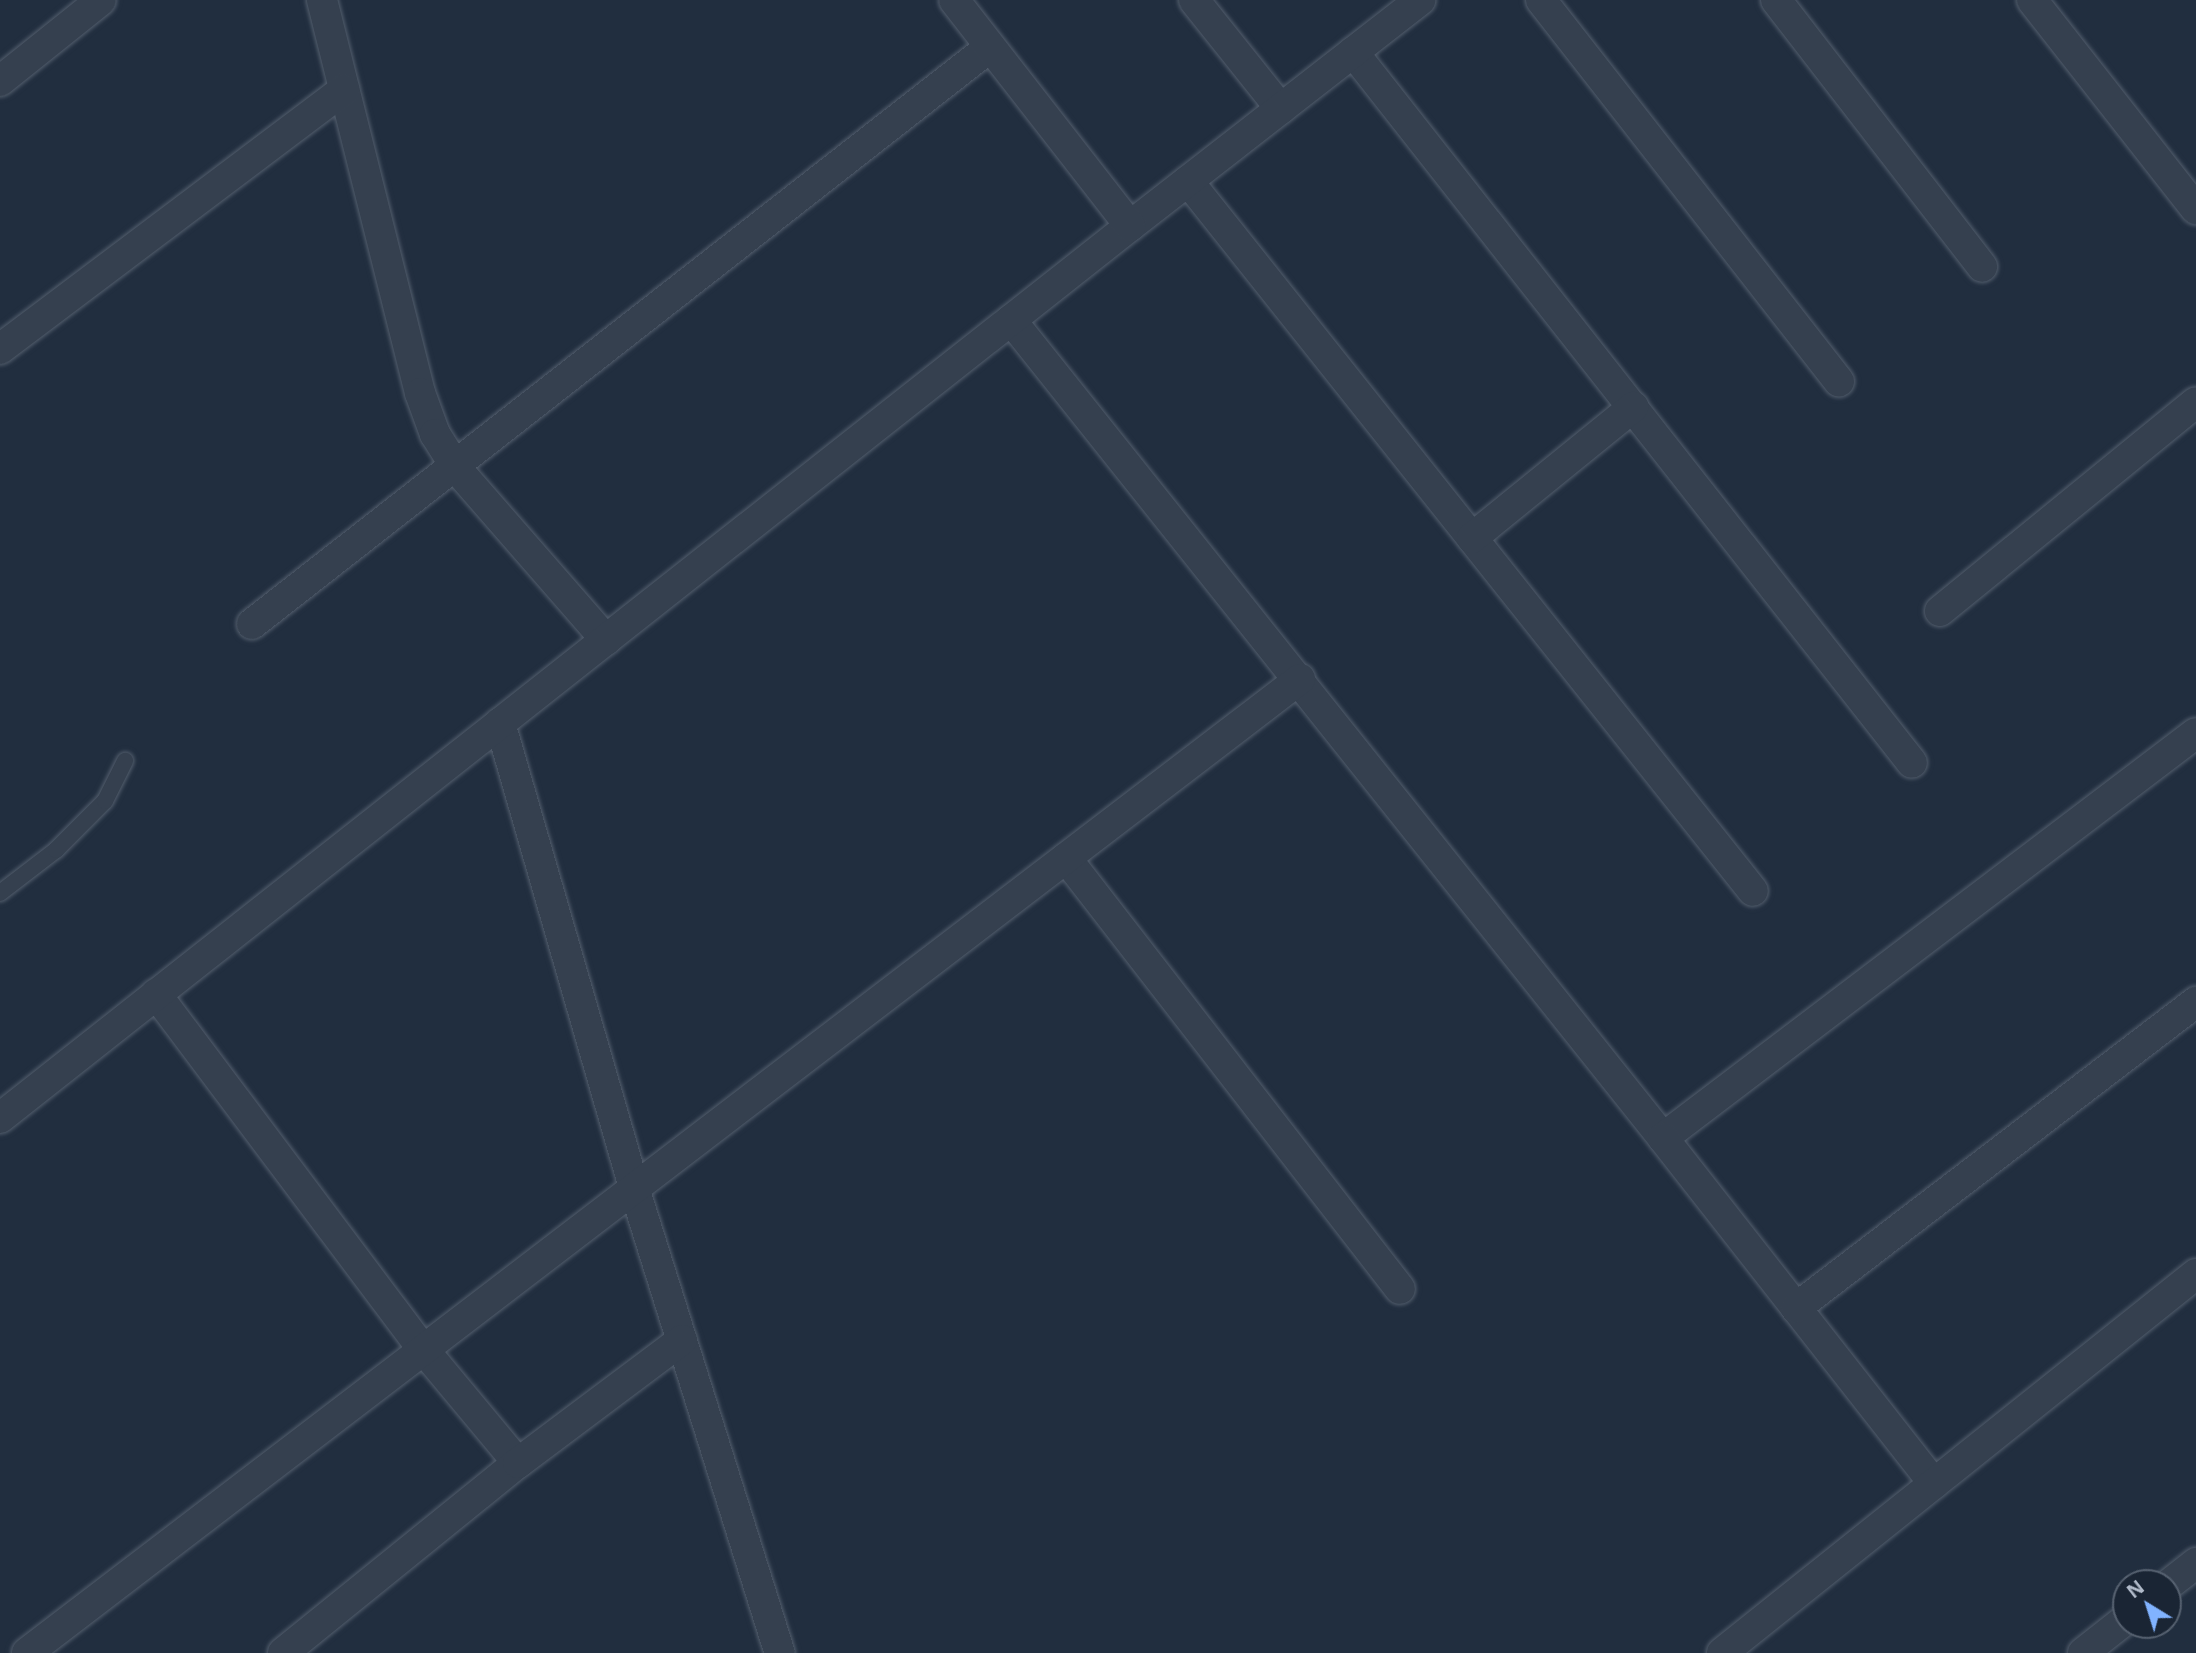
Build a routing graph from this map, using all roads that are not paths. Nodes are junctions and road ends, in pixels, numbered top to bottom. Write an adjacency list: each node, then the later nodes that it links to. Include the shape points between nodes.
1 (101, 0): 11 (street)
2 (322, 0): 12 (street)
3 (954, 0): 9 (street)
4 (1194, 0): 13 (street)
5 (1420, 0): 10 (street)
6 (1541, 0): 20 (street)
7 (1776, 0): 17 (street)
8 (2032, 0): 15 (street)
9 (990, 47): 16 (street); 23 (street)
10 (1353, 52): 13 (street); 22 (street)
11 (0, 80)
12 (344, 90): 19 (street); 23 (street, via 420,393)
13 (1281, 108): 14 (street)
14 (1188, 181): 16 (street); 24 (street)
15 (2196, 209)
16 (1130, 226): 18 (street)
17 (1982, 267)
18 (1012, 320): 27 (street); 28 (street)
19 (0, 349)
20 (1839, 382)
21 (2196, 402): 25 (street)
22 (1633, 408): 24 (street); 32 (street)
23 (454, 466): 26 (street); 27 (street)
24 (1472, 538): 34 (street)
25 (1940, 611)
26 (252, 624)
27 (606, 640): 29 (street)
28 (1300, 679): 33 (street); 39 (street)
29 (500, 723): 36 (street); 40 (street)
30 (2196, 733): 39 (street)
31 (125, 761): 35 (lane, via 105,801 56,850)
32 (1912, 763)
33 (1066, 858): 40 (street); 42 (street)
34 (1753, 891)
35 (0, 893)
36 (156, 994): 38 (street); 45 (street)
37 (2196, 1002): 43 (street)
38 (0, 1118)
39 (1663, 1138): 43 (street)
40 (634, 1188): 44 (street); 45 (street)
41 (2196, 1274): 47 (street)
42 (1400, 1289)
43 (1796, 1308): 47 (street)
44 (682, 1340): 46 (street); 53 (street)
45 (423, 1349): 46 (street); 51 (street)
46 (517, 1463): 52 (street)
47 (1934, 1483): 54 (street)
48 (2196, 1563): 49 (street)
49 (2182, 1574)
50 (2112, 1630): 55 (street)
51 (27, 1653)
52 (283, 1653)
53 (779, 1653)
54 (1722, 1653)
55 (2083, 1653)

